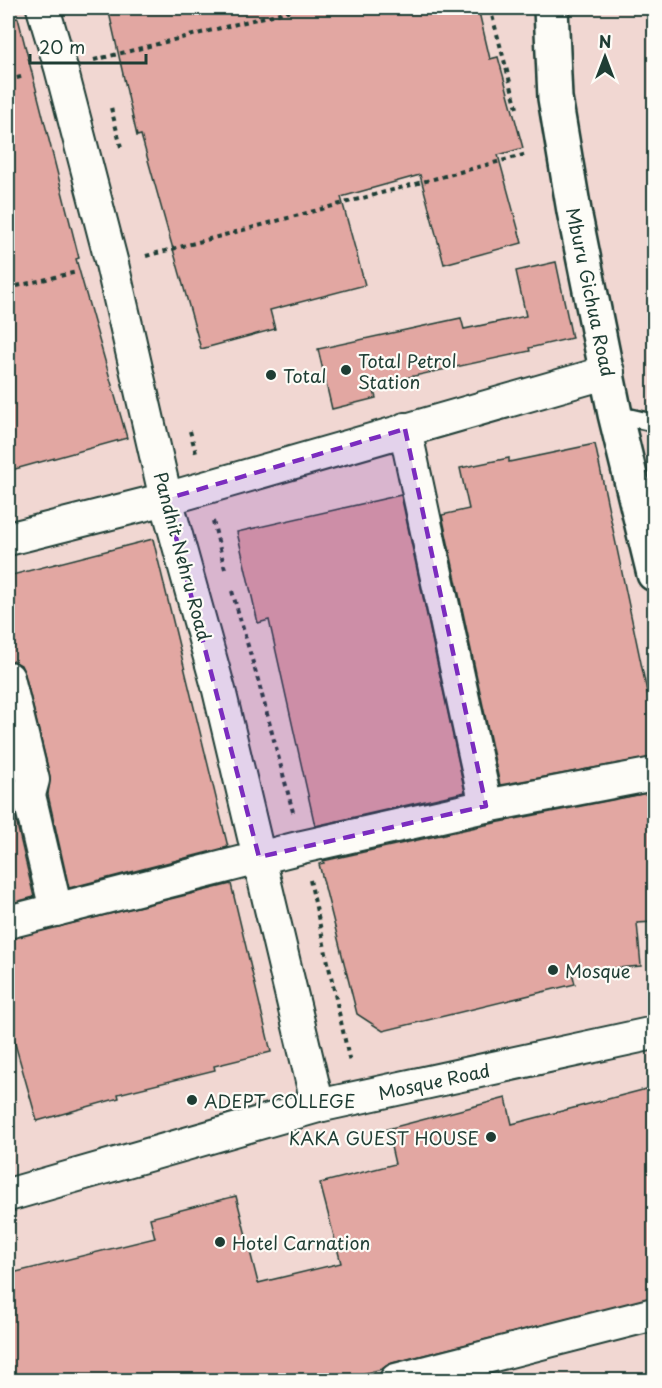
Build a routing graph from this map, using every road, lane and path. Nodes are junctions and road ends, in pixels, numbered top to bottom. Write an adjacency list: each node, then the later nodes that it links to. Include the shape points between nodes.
1 (43, 8): 6 (street, Pandhit Nehru Road)
2 (300, 8): 5 (path)
3 (551, 8): 9 (street, Mburu Gichua Road, via 555,98)
4 (91, 51): 5 (path)
5 (95, 60): 6 (path); 7 (path)
6 (62, 68): 13 (street, Pandhit Nehru Road)
7 (98, 70)
8 (109, 102): 10 (path)
9 (563, 145): 12 (path); 16 (street, Mburu Gichua Road)
10 (124, 157)
11 (146, 244): 12 (path)
12 (150, 255): 13 (path); 14 (path)
13 (112, 264): 15 (path); 22 (street, Pandhit Nehru Road)
14 (152, 267)
15 (8, 288)
16 (608, 372): 17 (street, Mburu Gichua Road); 20 (street)
17 (615, 414): 18 (lane); 24 (street, Mburu Gichua Road)
18 (654, 423)
19 (189, 426): 21 (path)
20 (405, 429): 21 (street); 29 (street)
21 (204, 488): 22 (street); 25 (path)
22 (166, 499): 23 (street); 31 (street, Pandhit Nehru Road)
23 (8, 539)
24 (654, 574)
25 (228, 579)
26 (231, 590): 30 (path)
27 (8, 678): 32 (street, via 33,780 29,795)
28 (654, 774): 29 (street)
29 (486, 806): 30 (street)
30 (302, 847): 31 (street); 35 (path)
31 (260, 857): 32 (street); 36 (street, Pandhit Nehru Road)
32 (56, 910): 33 (street)
33 (8, 922)
34 (654, 1033): 35 (street, Mosque Road)
35 (357, 1098): 36 (street, Mosque Road)
36 (318, 1106): 37 (street, Mosque Road)
37 (8, 1195)
38 (654, 1314): 39 (street)
39 (396, 1380)

